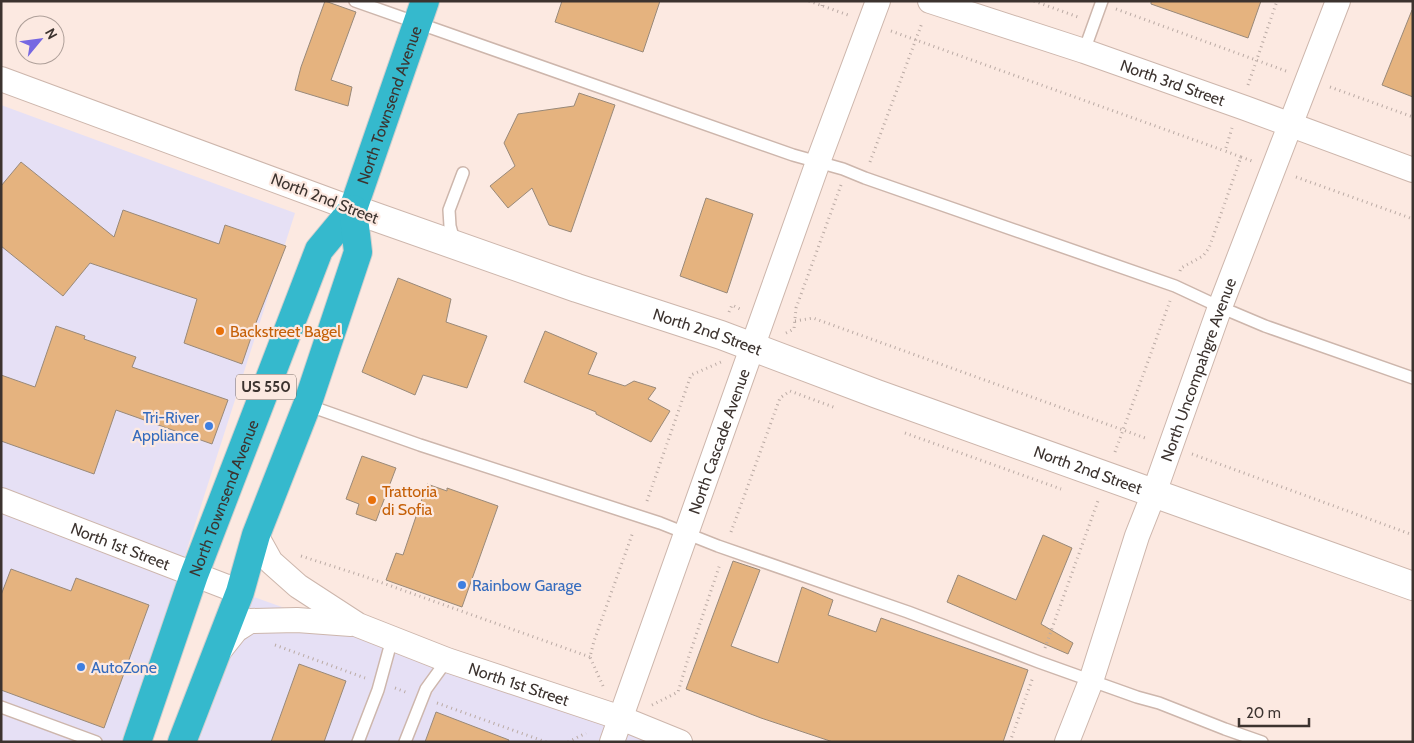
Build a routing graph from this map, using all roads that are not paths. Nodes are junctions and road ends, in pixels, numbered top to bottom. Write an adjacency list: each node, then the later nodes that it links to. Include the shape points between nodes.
1 (355, 1): 6 (lane)
2 (878, 1): 10 (street, North Cascade Avenue)
3 (930, 1): 7 (street, North 3rd Street)
4 (1338, 1): 9 (street, North Uncompahgre Avenue)
5 (1101, 3): 7 (lane)
6 (421, 12): 10 (lane); 13 (highway, North Townsend Avenue / US 550)
7 (1084, 51): 9 (street, North 3rd Street)
8 (1, 79): 13 (street, North 2nd Street)
9 (1290, 126): 11 (street, North 3rd Street); 15 (street, North Uncompahgre Avenue)
10 (818, 162): 15 (lane, via 1175,286); 16 (street, North Cascade Avenue)
11 (1413, 170)
12 (463, 173): 14 (lane, via 449,210)
13 (353, 209): 14 (street, North 2nd Street); 18 (highway, North Townsend Avenue / US 550, via 358,252); 23 (highway, North Townsend Avenue / US 550, via 319,250)
14 (456, 246): 16 (street, North 2nd Street)
15 (1220, 307): 17 (lane); 19 (street, North Uncompahgre Avenue)
16 (752, 347): 19 (street, North 2nd Street); 21 (street, North Cascade Avenue)
17 (1413, 378)
18 (307, 405): 21 (lane); 22 (highway, North Townsend Avenue / US 550)
19 (1154, 493): 24 (street, North 2nd Street); 30 (street, North Uncompahgre Avenue)
20 (1, 500): 23 (street, North 1st Street)
21 (686, 533): 30 (lane); 32 (street, North Cascade Avenue)
22 (256, 536): 25 (highway, North Townsend Avenue / US 550); 26 (street, North 1st Street, via 271,562 298,586)
23 (194, 575): 25 (street, North 1st Street); 34 (highway, North Townsend Avenue / US 550)
24 (1413, 586)
25 (240, 592): 28 (highway, North Townsend Avenue / US 550)
26 (358, 625): 27 (street, North 1st Street); 28 (street, North 1st Street, via 297,620 250,621 236,630)
27 (392, 639): 29 (street, North 1st Street); 36 (lane, via 378,690)
28 (215, 655): 35 (highway, North Townsend Avenue / US 550)
29 (447, 660): 32 (street, North 1st Street); 37 (lane, via 426,689)
30 (1091, 681): 40 (street, North Uncompahgre Avenue); 41 (lane)
31 (1, 707): 33 (lane)
32 (621, 718): 38 (street, North Cascade Avenue); 39 (street, North 1st Street)
33 (96, 742)
34 (137, 742)
35 (182, 742)
36 (358, 742)
37 (404, 742)
38 (612, 742)
39 (680, 742)
40 (1067, 742)
41 (1262, 742)

